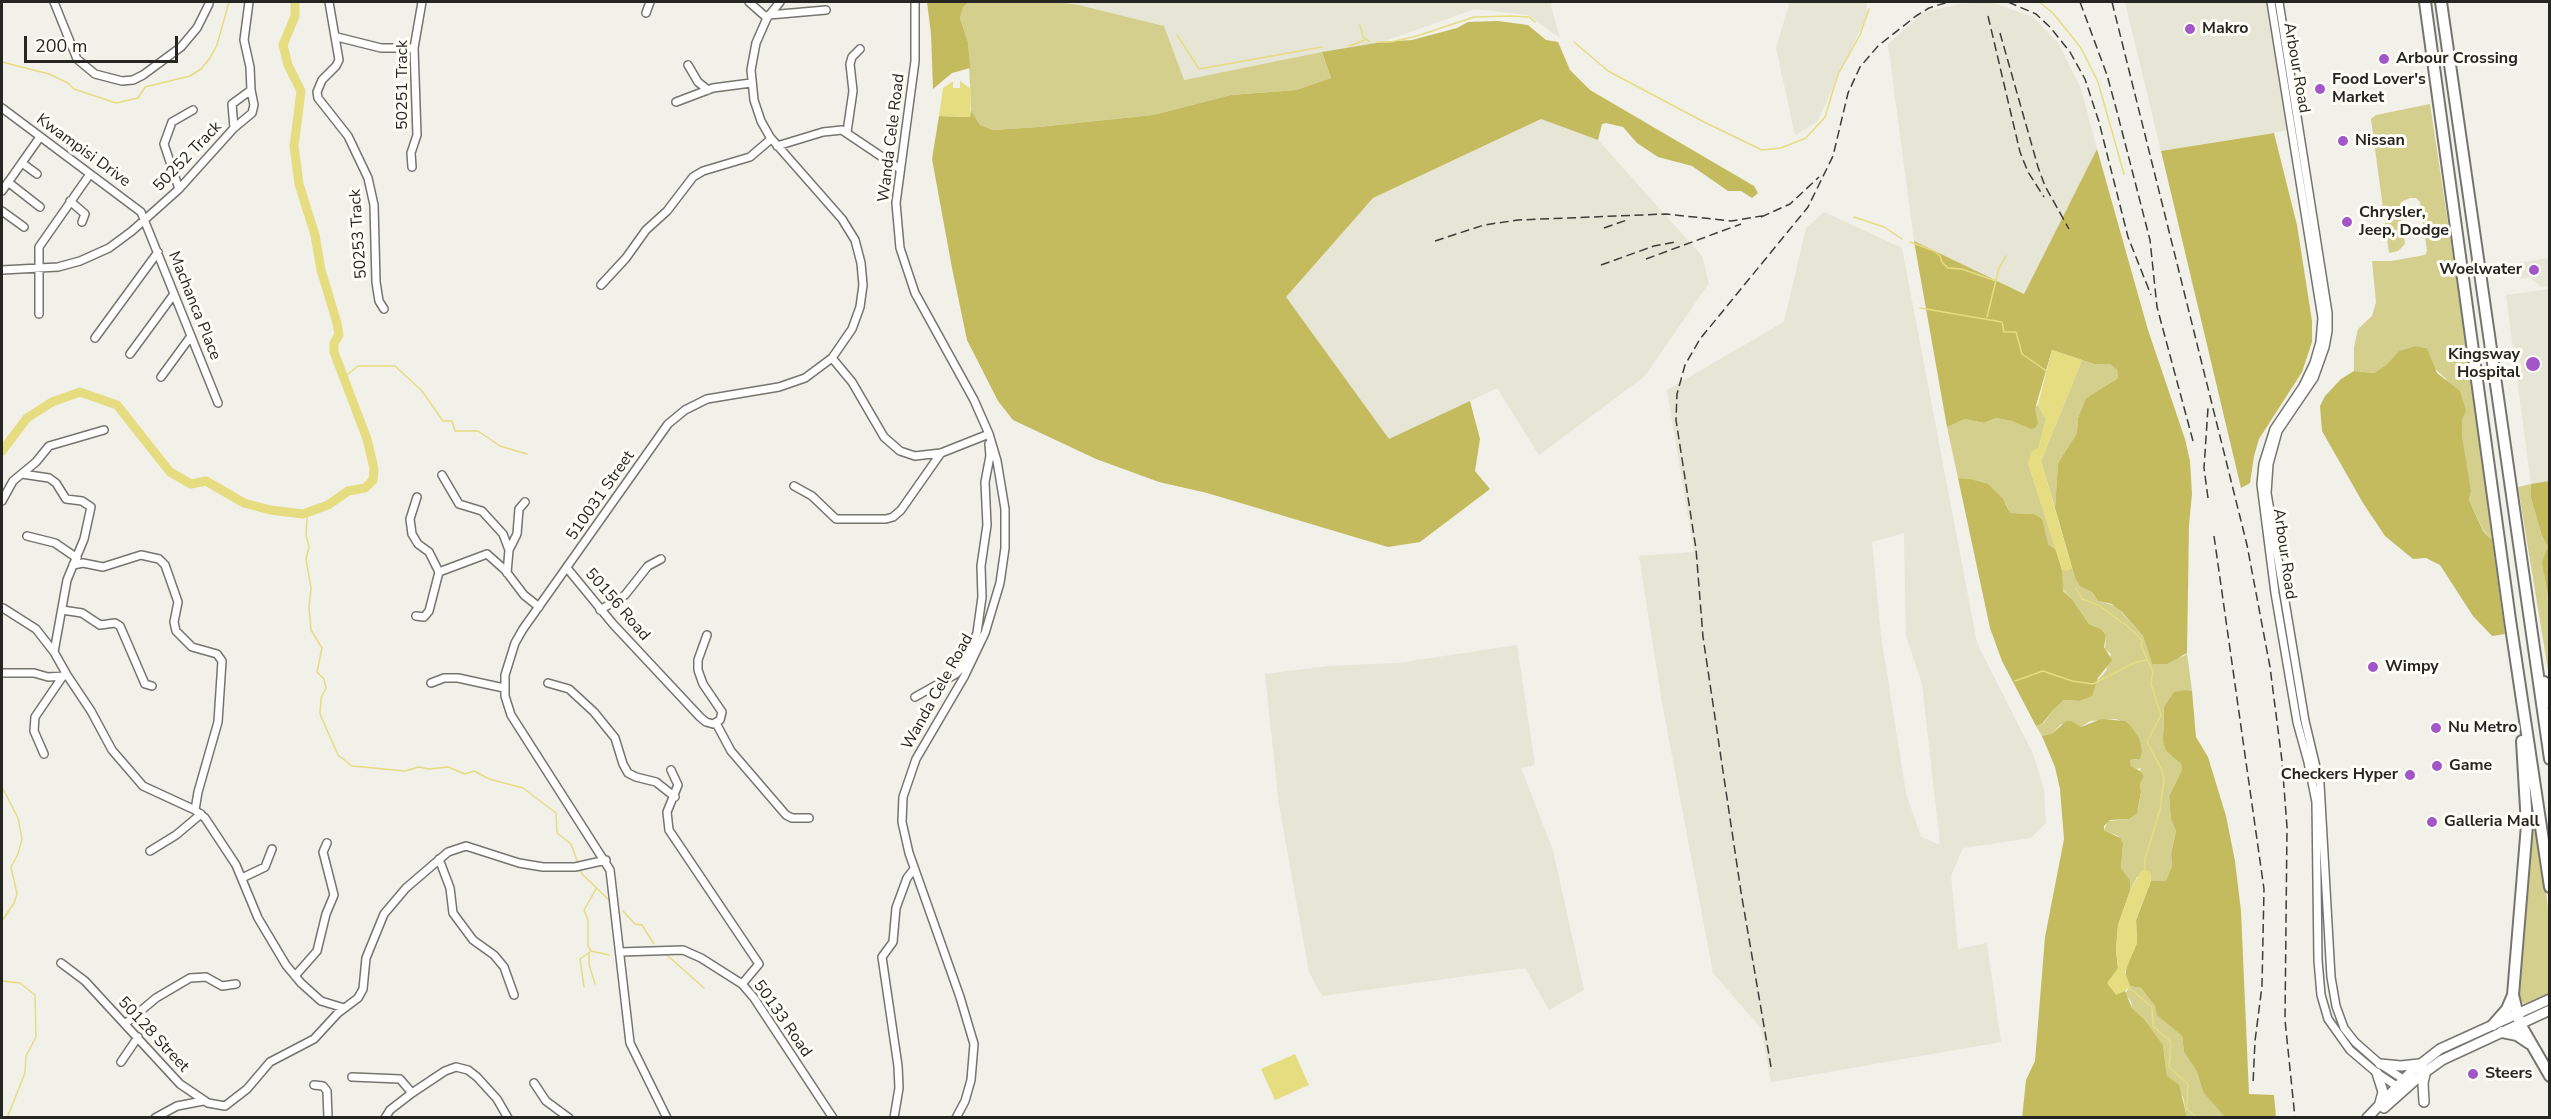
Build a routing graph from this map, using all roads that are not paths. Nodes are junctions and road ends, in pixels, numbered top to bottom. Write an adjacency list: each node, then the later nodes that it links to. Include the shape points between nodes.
1 (54, 2): 13 (street, via 77,58 101,77 116,81 143,75 188,40)
2 (249, 2): 22 (street, via 244,40)
3 (329, 2): 17 (street)
4 (422, 2): 18 (street, 50251 Track)
5 (650, 2): 15 (street)
6 (749, 2): 16 (street)
7 (780, 2): 16 (street, 510031 Street)
8 (915, 2): 34 (street, Wanda Cele Road, via 915,61)
9 (2271, 2): 101 (street, Arbour Road, via 2322,318 2314,363 2274,429 2261,484 2297,722)
10 (2280, 2): 101 (street, Arbour Road, via 2328,331 2314,378 2275,439 2267,493 2305,721 2320,784)
11 (2425, 2): 82 (highway)
12 (2441, 2): 83 (highway)
13 (209, 4)
14 (826, 10): 16 (street)
15 (646, 13)
16 (768, 17): 21 (street, 510031 Street, via 754,50)
17 (337, 37): 18 (street, via 381,48); 51 (street, 50253 Track, via 338,63 322,80 318,98 348,136 368,178 375,214 376,282)
18 (414, 48): 33 (street, 50251 Track, via 417,135 411,153)
19 (860, 49): 28 (street, via 850,64 853,91)
20 (688, 65): 23 (street)
21 (751, 83): 23 (street); 30 (street, 510031 Street, via 756,111)
22 (251, 90): 27 (street, 50252 Track, via 252,113); 27 (street, via 232,104)
23 (708, 90): 24 (street)
24 (676, 102)
25 (2, 108): 29 (street, Kwampisi Drive)
26 (193, 110): 38 (street, via 174,120 164,144)
27 (234, 128): 38 (street, 50252 Track)
28 (847, 132): 31 (street, via 823,132); 34 (street)
29 (40, 137): 32 (street); 36 (street, Kwampisi Drive)
30 (771, 139): 31 (street, 510031 Street); 49 (street, via 750,157 703,171 689,182)
31 (777, 146): 56 (street, 510031 Street, via 843,219 859,252 863,285 860,308 848,338)
32 (22, 163): 35 (street); 37 (street)
33 (412, 167)
34 (900, 169): 60 (street, Wanda Cele Road, via 896,224 910,280 974,400)
35 (37, 174)
36 (90, 174): 40 (street); 43 (street, Kwampisi Drive, via 139,209)
37 (8, 182): 39 (street); 41 (street)
38 (179, 189): 43 (street, 50252 Track)
39 (2, 191)
40 (70, 201): 44 (street, via 86,214); 48 (street, via 39,247)
41 (40, 207)
42 (2, 211): 45 (street)
43 (145, 219): 46 (street, Machanca Place); 48 (street, 50252 Track, via 100,254)
44 (82, 222)
45 (24, 227)
46 (158, 252): 50 (street, Machanca Place); 54 (street)
47 (2, 270): 48 (street, 50252 Track)
48 (38, 270): 52 (street)
49 (601, 285)
50 (174, 294): 53 (street, Machanca Place); 55 (street)
51 (384, 309)
52 (39, 314)
53 (191, 336): 57 (street); 58 (street, Machanca Place)
54 (94, 339)
55 (130, 354)
56 (832, 358): 61 (street, via 893,447 915,456); 74 (street, 510031 Street, via 792,384 717,396 677,416)
57 (162, 377)
58 (218, 403)
59 (104, 430): 62 (street, via 54,443)
60 (988, 435): 61 (street); 92 (street, via 981,619 956,675); 107 (street, Wanda Cele Road, via 998,461 1005,509 1000,583 975,657 915,759 905,785 902,822)
61 (941, 453): 66 (street, via 893,517 836,519 812,496)
62 (39, 459): 63 (street); 64 (street)
63 (22, 474): 64 (street); 68 (street)
64 (40, 476): 73 (street, via 56,483 66,499 91,507)
65 (442, 476): 71 (street, via 459,504 478,508 495,524)
66 (794, 486)
67 (417, 497): 75 (street, via 410,519 412,534 429,552)
68 (2, 501)
69 (525, 502): 71 (street, via 519,509 517,534)
70 (27, 536): 73 (street, via 55,543)
71 (509, 550): 76 (street)
72 (661, 559): 80 (street, via 648,566 625,595)
73 (75, 562): 79 (street); 99 (street, via 103,567 141,555 159,559 165,565 178,602 176,630 192,647 217,654 222,661 218,722 198,792)
74 (567, 568): 77 (street, 510031 Street); 80 (street, 50156 Road)
75 (439, 572): 76 (street, via 487,554); 81 (street, via 429,611 424,617)
76 (507, 573): 77 (street, via 520,592)
77 (539, 607): 91 (street, 510031 Street, via 515,643)
78 (3, 608): 85 (street, via 36,629)
79 (62, 610): 85 (street); 90 (street, via 82,613 100,625 120,626 145,684)
80 (600, 610): 94 (street, 50156 Road, via 700,717 710,724)
81 (416, 616)
82 (2510, 620): 109 (highway); 116 (highway, via 2527,825)
83 (2531, 633): 93 (highway); 96 (highway)
84 (707, 635): 94 (street, via 698,670 722,712)
85 (54, 652): 87 (street)
86 (2, 673): 87 (street)
87 (65, 676): 95 (street, via 35,717 34,731); 99 (street, via 132,776 150,790)
88 (431, 682): 91 (street, via 458,678)
89 (548, 683): 98 (street, via 569,688 594,712 615,738 628,773 656,782)
90 (152, 686)
91 (504, 688): 106 (street, 510031 Street, via 511,715)
92 (915, 697)
93 (2550, 703)
94 (716, 723): 100 (street, via 731,751 786,815)
95 (44, 754)
96 (2550, 759)
97 (671, 770): 98 (street, via 678,781)
98 (675, 797): 114 (street, via 667,812 667,825 674,839 759,964)
99 (198, 812): 104 (street, via 176,835); 108 (street)
100 (809, 818)
101 (2320, 828): 126 (street, Arbour Road, via 2336,1006 2355,1042); 126 (street, Arbour Road, via 2321,995 2337,1035 2350,1050)
102 (327, 843): 112 (street, via 323,852 334,895 317,951)
103 (272, 849): 108 (street, via 265,867)
104 (150, 852)
105 (440, 859): 106 (street, via 453,849 466,846 543,867 575,867); 115 (street, via 453,912 473,940 504,967); 118 (street, via 406,888 384,914 366,958 361,994)
106 (606, 860): 110 (street, 510031 Street)
107 (914, 869): 143 (street, via 896,908 893,942 882,957 898,1066); 144 (street, Wanda Cele Road, via 974,1044 971,1080)
108 (242, 878): 112 (street, via 265,931)
109 (2550, 887)
110 (621, 952): 114 (street, 50133 Road, via 683,950); 141 (street, 510031 Street, via 630,1043)
111 (61, 963): 120 (street, 50128 Street, via 85,981)
112 (295, 976): 118 (street, via 321,1001)
113 (236, 984): 120 (street, via 222,986 206,977 190,978 156,998)
114 (742, 984): 142 (street, 50133 Road)
115 (514, 995)
116 (2512, 995): 119 (highway); 121 (highway)
117 (2549, 1005): 119 (main road)
118 (344, 1008): 133 (street, via 314,1039 270,1062 230,1103 221,1106)
119 (2518, 1019): 121 (main road); 123 (highway)
120 (124, 1024): 122 (street, 50128 Street)
121 (2498, 1028): 123 (highway); 125 (main road, via 2454,1042)
122 (138, 1037): 124 (street); 133 (street, 50128 Street, via 168,1074)
123 (2529, 1043): 127 (highway)
124 (121, 1062)
125 (2424, 1067): 126 (main road); 131 (main road); 134 (main road)
126 (2378, 1068): 131 (street, Arbour Road); 135 (main road)
127 (2550, 1076)
128 (352, 1077): 132 (street, via 400,1079)
129 (534, 1083): 140 (street, via 546,1101)
130 (314, 1085): 137 (street, via 327,1091)
131 (2404, 1085): 135 (main road); 146 (main road)
132 (412, 1093): 138 (street); 139 (street, via 450,1068 462,1068 487,1087)
133 (204, 1101): 136 (street, via 177,1106)
134 (2424, 1102)
135 (2380, 1103): 145 (main road)
136 (155, 1118)
137 (328, 1118)
138 (385, 1118)
139 (508, 1118)
140 (569, 1118)
141 (667, 1118)
142 (833, 1118)
143 (894, 1118)
144 (956, 1118)
145 (2367, 1118)
146 (2373, 1118)

